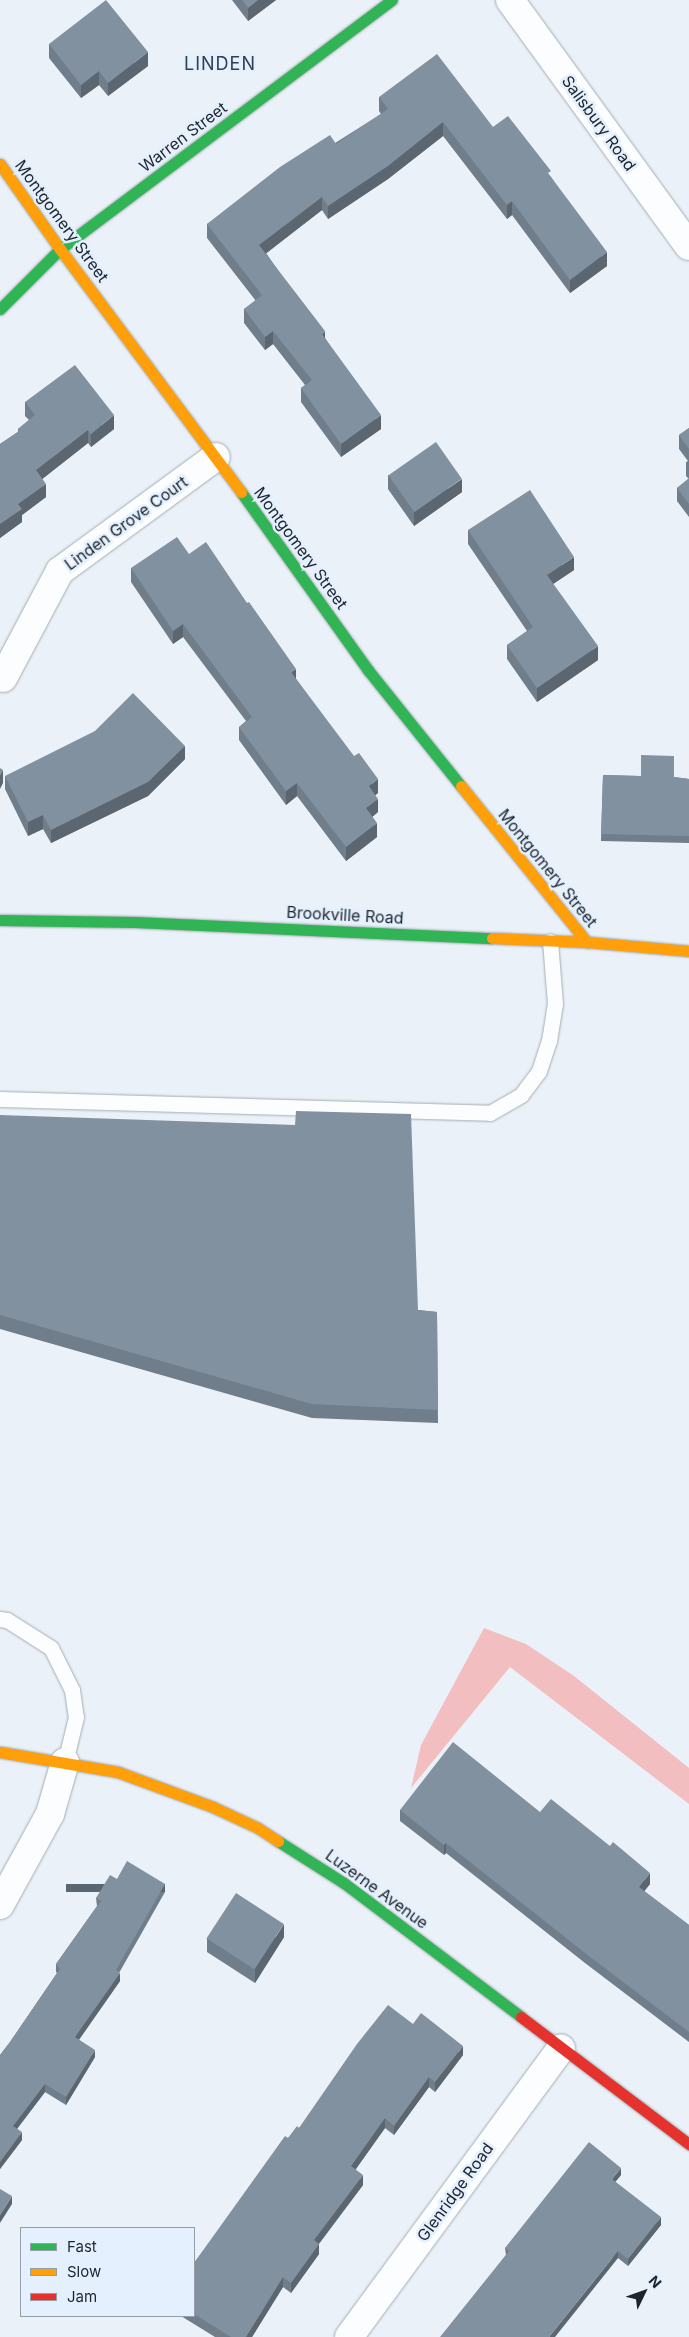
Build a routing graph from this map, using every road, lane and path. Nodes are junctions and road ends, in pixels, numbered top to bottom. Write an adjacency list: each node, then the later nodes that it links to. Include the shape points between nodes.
1 (392, 0): 5 (street, Warren Street)
2 (510, 0): 4 (street, Salisbury Road)
3 (0, 164): 5 (street, Montgomery Street)
4 (689, 246)
5 (60, 249): 6 (street, Warren Street); 7 (street, Montgomery Street)
6 (0, 308)
7 (216, 457): 8 (street, Linden Grove Court, via 60,572); 11 (street, Montgomery Street, via 368,670)
8 (3, 678)
9 (0, 920): 10 (street, Brookville Road, via 135,922)
10 (550, 941): 11 (street, Brookville Road); 13 (lane, via 555,1004 549,1041 539,1071 521,1095 490,1113)
11 (587, 942): 12 (street, Brookville Road)
12 (689, 951)
13 (0, 1099)
14 (0, 1619): 16 (lane, via 8,1620 51,1648 72,1690 76,1717)
15 (0, 1752): 16 (street, Luzerne Avenue)
16 (65, 1762): 17 (street, via 50,1814); 18 (street, Luzerne Avenue, via 118,1772 154,1784 258,1828 344,1884)
17 (0, 1905)
18 (561, 2048): 19 (street, Luzerne Avenue); 20 (street, Glenridge Road)
19 (689, 2144)
20 (349, 2337)

